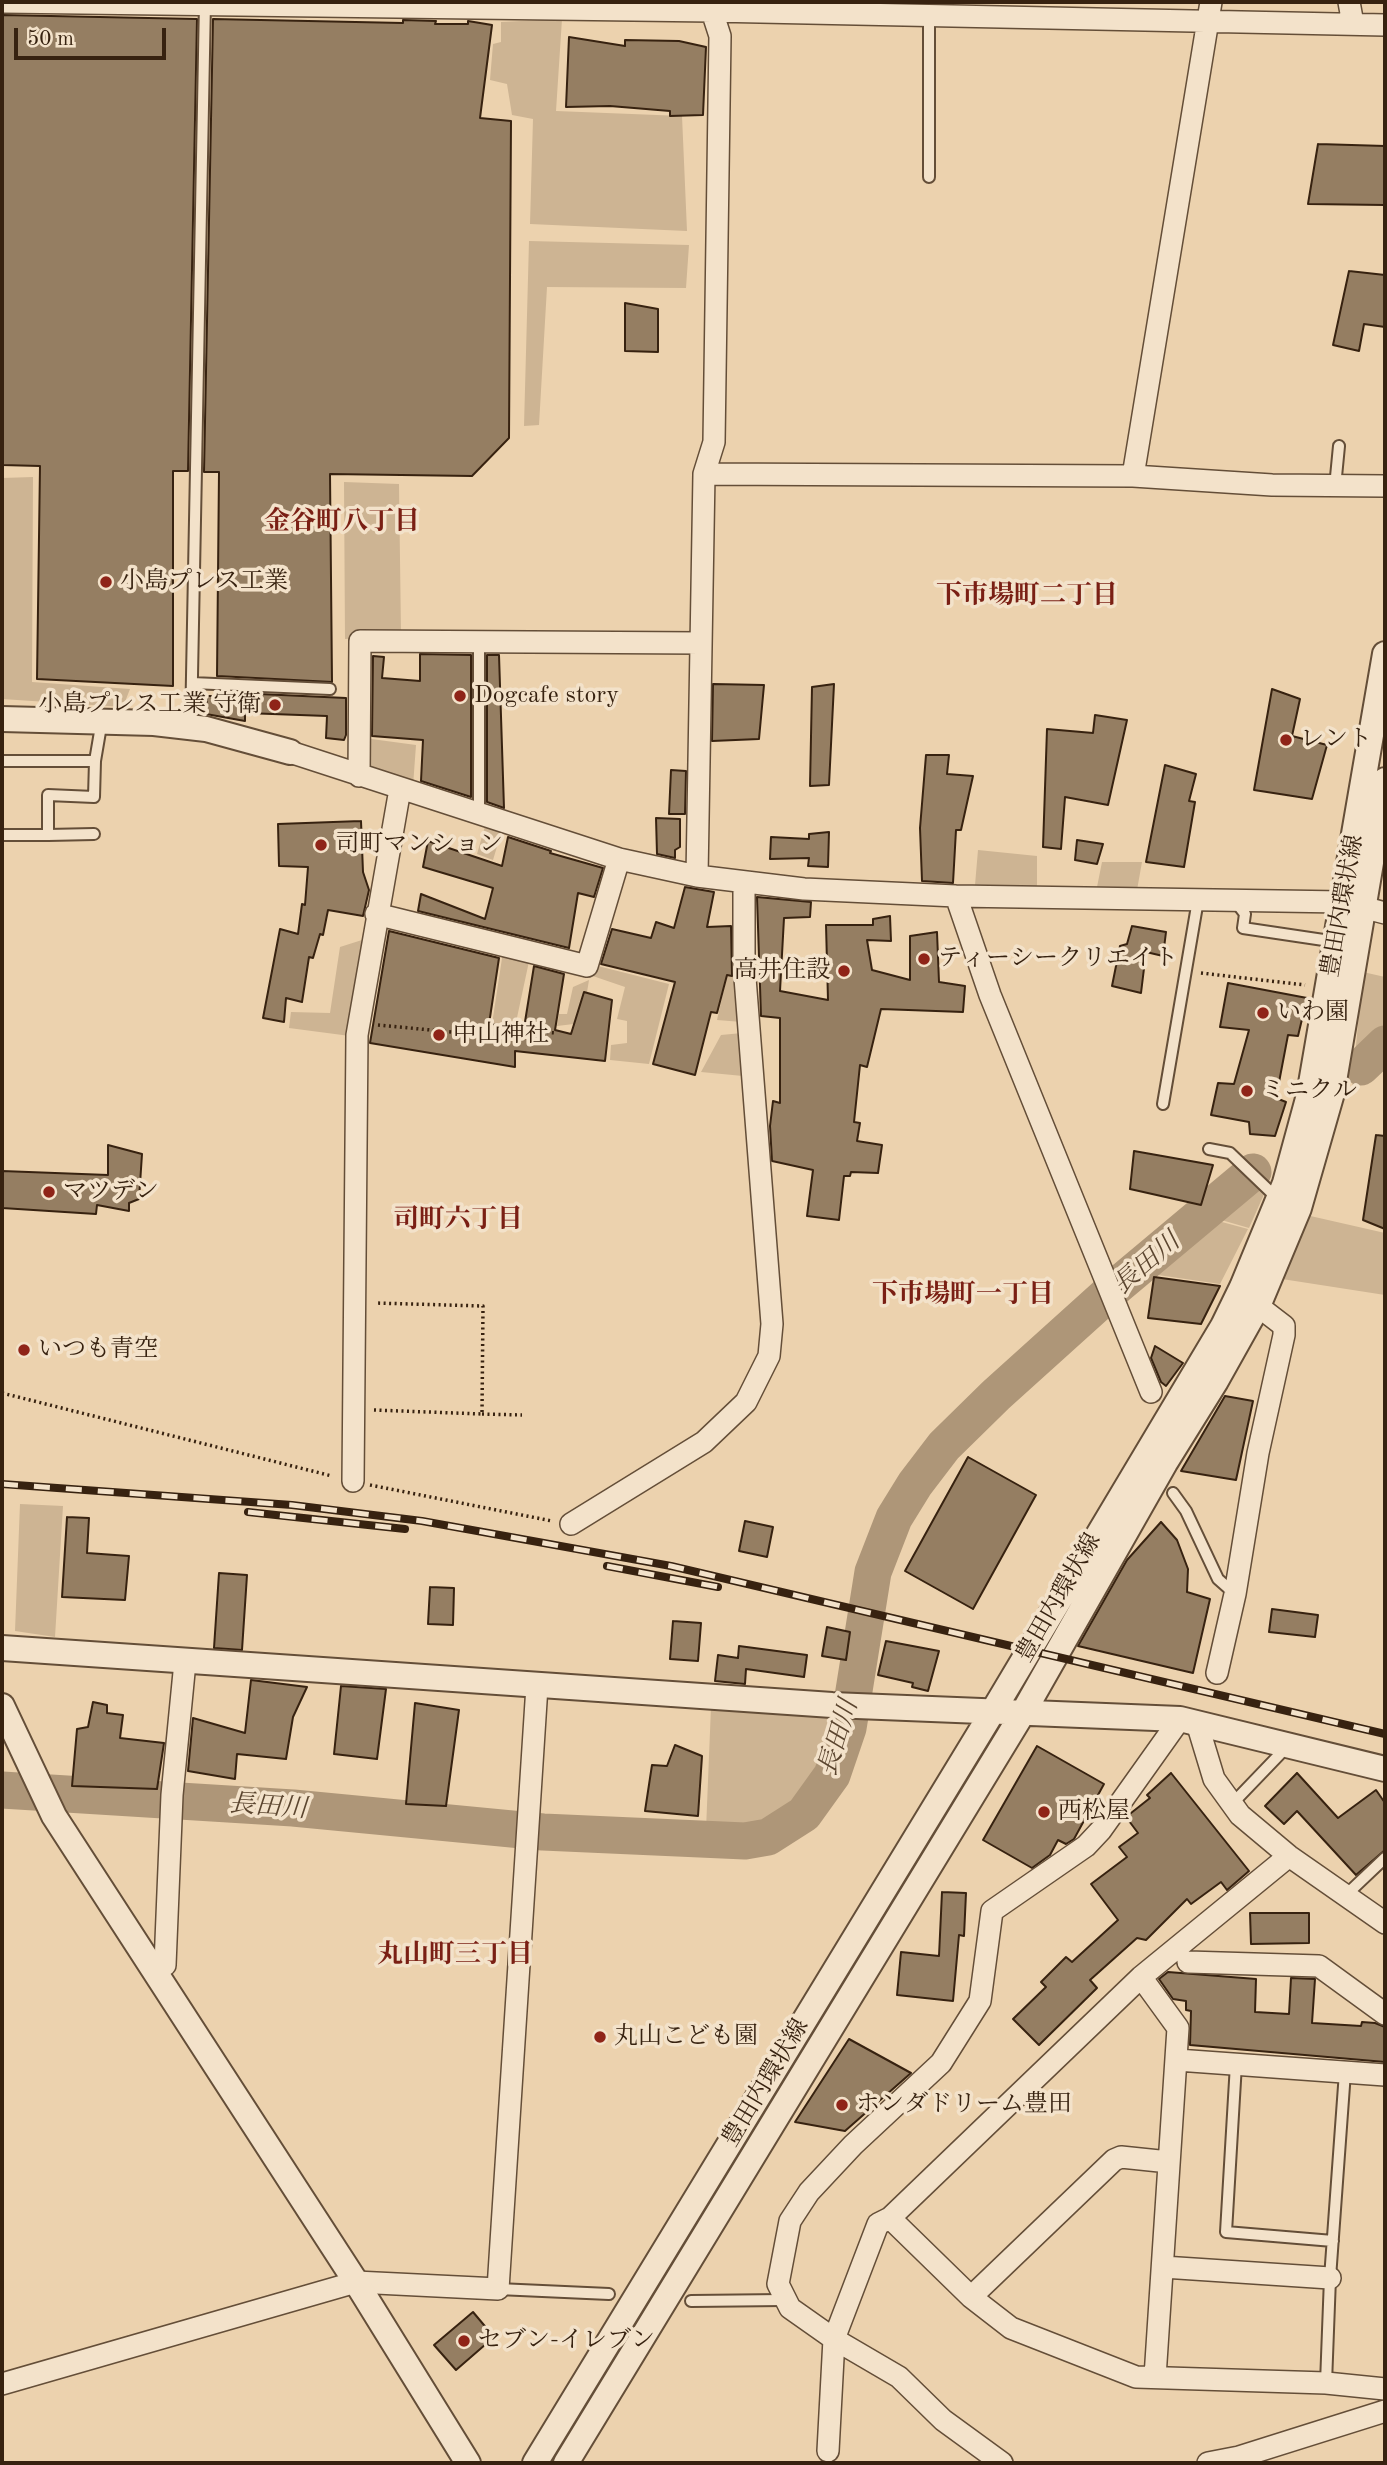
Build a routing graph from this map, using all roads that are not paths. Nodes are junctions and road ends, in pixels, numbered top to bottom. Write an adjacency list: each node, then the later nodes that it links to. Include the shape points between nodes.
1 (2, 2): 3 (street)
2 (1349, 2): 13 (street)
3 (205, 3): 4 (street); 24 (lane)
4 (315, 3): 5 (street)
5 (341, 4): 6 (street)
6 (380, 4): 7 (street)
7 (451, 4): 8 (street)
8 (711, 6): 9 (street); 17 (street, via 720,36 714,442)
9 (869, 8): 12 (street)
10 (953, 9): 11 (street); 12 (street)
11 (1209, 12): 13 (street); 18 (street)
12 (929, 16): 15 (lane)
13 (1353, 24): 14 (street)
14 (1385, 25)
15 (929, 177)
16 (1339, 446): 20 (lane)
17 (704, 474): 18 (street); 22 (street)
18 (1133, 476): 20 (street)
19 (1385, 486): 20 (street)
20 (1335, 487)
21 (479, 642): 22 (street); 32 (street, via 360,641); 35 (lane)
22 (701, 643): 40 (street)
23 (1385, 654): 45 (street, 豊田内環状線)
24 (192, 683): 25 (lane); 28 (lane)
25 (330, 690)
26 (2, 719): 27 (street)
27 (102, 720): 28 (street); 31 (lane)
28 (191, 727): 29 (street)
29 (290, 752): 32 (street)
30 (2, 761): 31 (lane)
31 (95, 761): 38 (lane, via 94,797 48,795)
32 (359, 776): 34 (street)
33 (1385, 780): 45 (street, 豊田内環状線)
34 (400, 789): 35 (street); 46 (street)
35 (479, 812): 39 (street)
36 (94, 834): 38 (lane)
37 (2, 835): 38 (lane)
38 (48, 835)
39 (619, 859): 40 (street); 46 (street, via 587,966)
40 (697, 876): 41 (street)
41 (744, 882): 42 (street); 55 (street, via 744,965 772,1324 769,1356 746,1402 704,1442)
42 (956, 896): 43 (street); 52 (street, via 990,995)
43 (1198, 900): 44 (street); 48 (lane)
44 (1236, 901): 45 (street); 47 (lane, via 1245,914 1243,928)
45 (1365, 908): 47 (street, 豊田内環状線); 51 (street, 豊田内環状線, via 1322,1133 1299,1208)
46 (376, 914): 53 (street, via 359,1023)
47 (1337, 942): 50 (street, 豊田内環状線, via 1309,1095)
48 (1163, 1104)
49 (1209, 1149): 50 (lane, via 1230,1153)
50 (1273, 1194): 63 (street, 豊田内環状線, via 1261,1245 1223,1326)
51 (1258, 1306): 56 (street, via 1284,1326 1284,1335 1258,1453); 62 (street, 豊田内環状線)
52 (1151, 1392)
53 (353, 1482)
54 (1173, 1493): 56 (lane, via 1218,1579)
55 (570, 1524)
56 (1235, 1594): 59 (street)
57 (2, 1648): 58 (street)
58 (185, 1662): 60 (street); 73 (street, via 172,1805 166,1965)
59 (1217, 1673)
60 (537, 1686): 63 (street); 86 (street)
61 (2, 1706): 73 (street, via 50,1806)
62 (1024, 1710): 63 (street); 64 (street); 100 (street, 豊田内環状線)
63 (993, 1711): 99 (street, 豊田内環状線)
64 (1189, 1721): 66 (street); 67 (street, via 1214,1779); 89 (street, via 1086,1846 992,1911 980,2001 941,2063 809,2192 790,2221 778,2284)
65 (1280, 1754): 67 (lane)
66 (1385, 1769)
67 (1231, 1805): 68 (street)
68 (1289, 1857): 70 (street); 74 (street)
69 (1385, 1858): 70 (lane)
70 (1346, 1895): 71 (street)
71 (1385, 1923)
72 (1188, 1962): 75 (street, via 1319,1966)
73 (155, 1971): 85 (street)
74 (1141, 1977): 76 (street, via 1178,2028); 81 (street)
75 (1385, 2014)
76 (1177, 2060): 77 (street); 80 (street)
77 (1236, 2064): 78 (street); 82 (lane, via 1226,2232)
78 (1346, 2073): 79 (street); 82 (lane)
79 (1385, 2076)
80 (1169, 2162): 83 (street); 88 (street, via 1114,2160)
81 (890, 2218): 88 (street); 91 (street, via 878,2224)
82 (1332, 2241): 84 (lane)
83 (1163, 2267): 84 (street); 92 (street)
84 (1330, 2278): 93 (lane)
85 (356, 2282): 86 (street); 94 (street); 98 (street)
86 (498, 2289): 87 (lane)
87 (609, 2294)
88 (971, 2297): 92 (street, via 1011,2328 1127,2373)
89 (783, 2300): 90 (lane); 91 (street)
90 (691, 2301)
91 (834, 2339): 97 (street); 101 (street, via 899,2377 943,2420)
92 (1155, 2378): 93 (street)
93 (1326, 2383): 95 (street)
94 (2, 2384)
95 (1385, 2389)
96 (1385, 2411): 102 (street)
97 (828, 2451)
98 (468, 2463)
99 (535, 2463)
100 (566, 2463)
101 (1002, 2463)
102 (1208, 2463)

